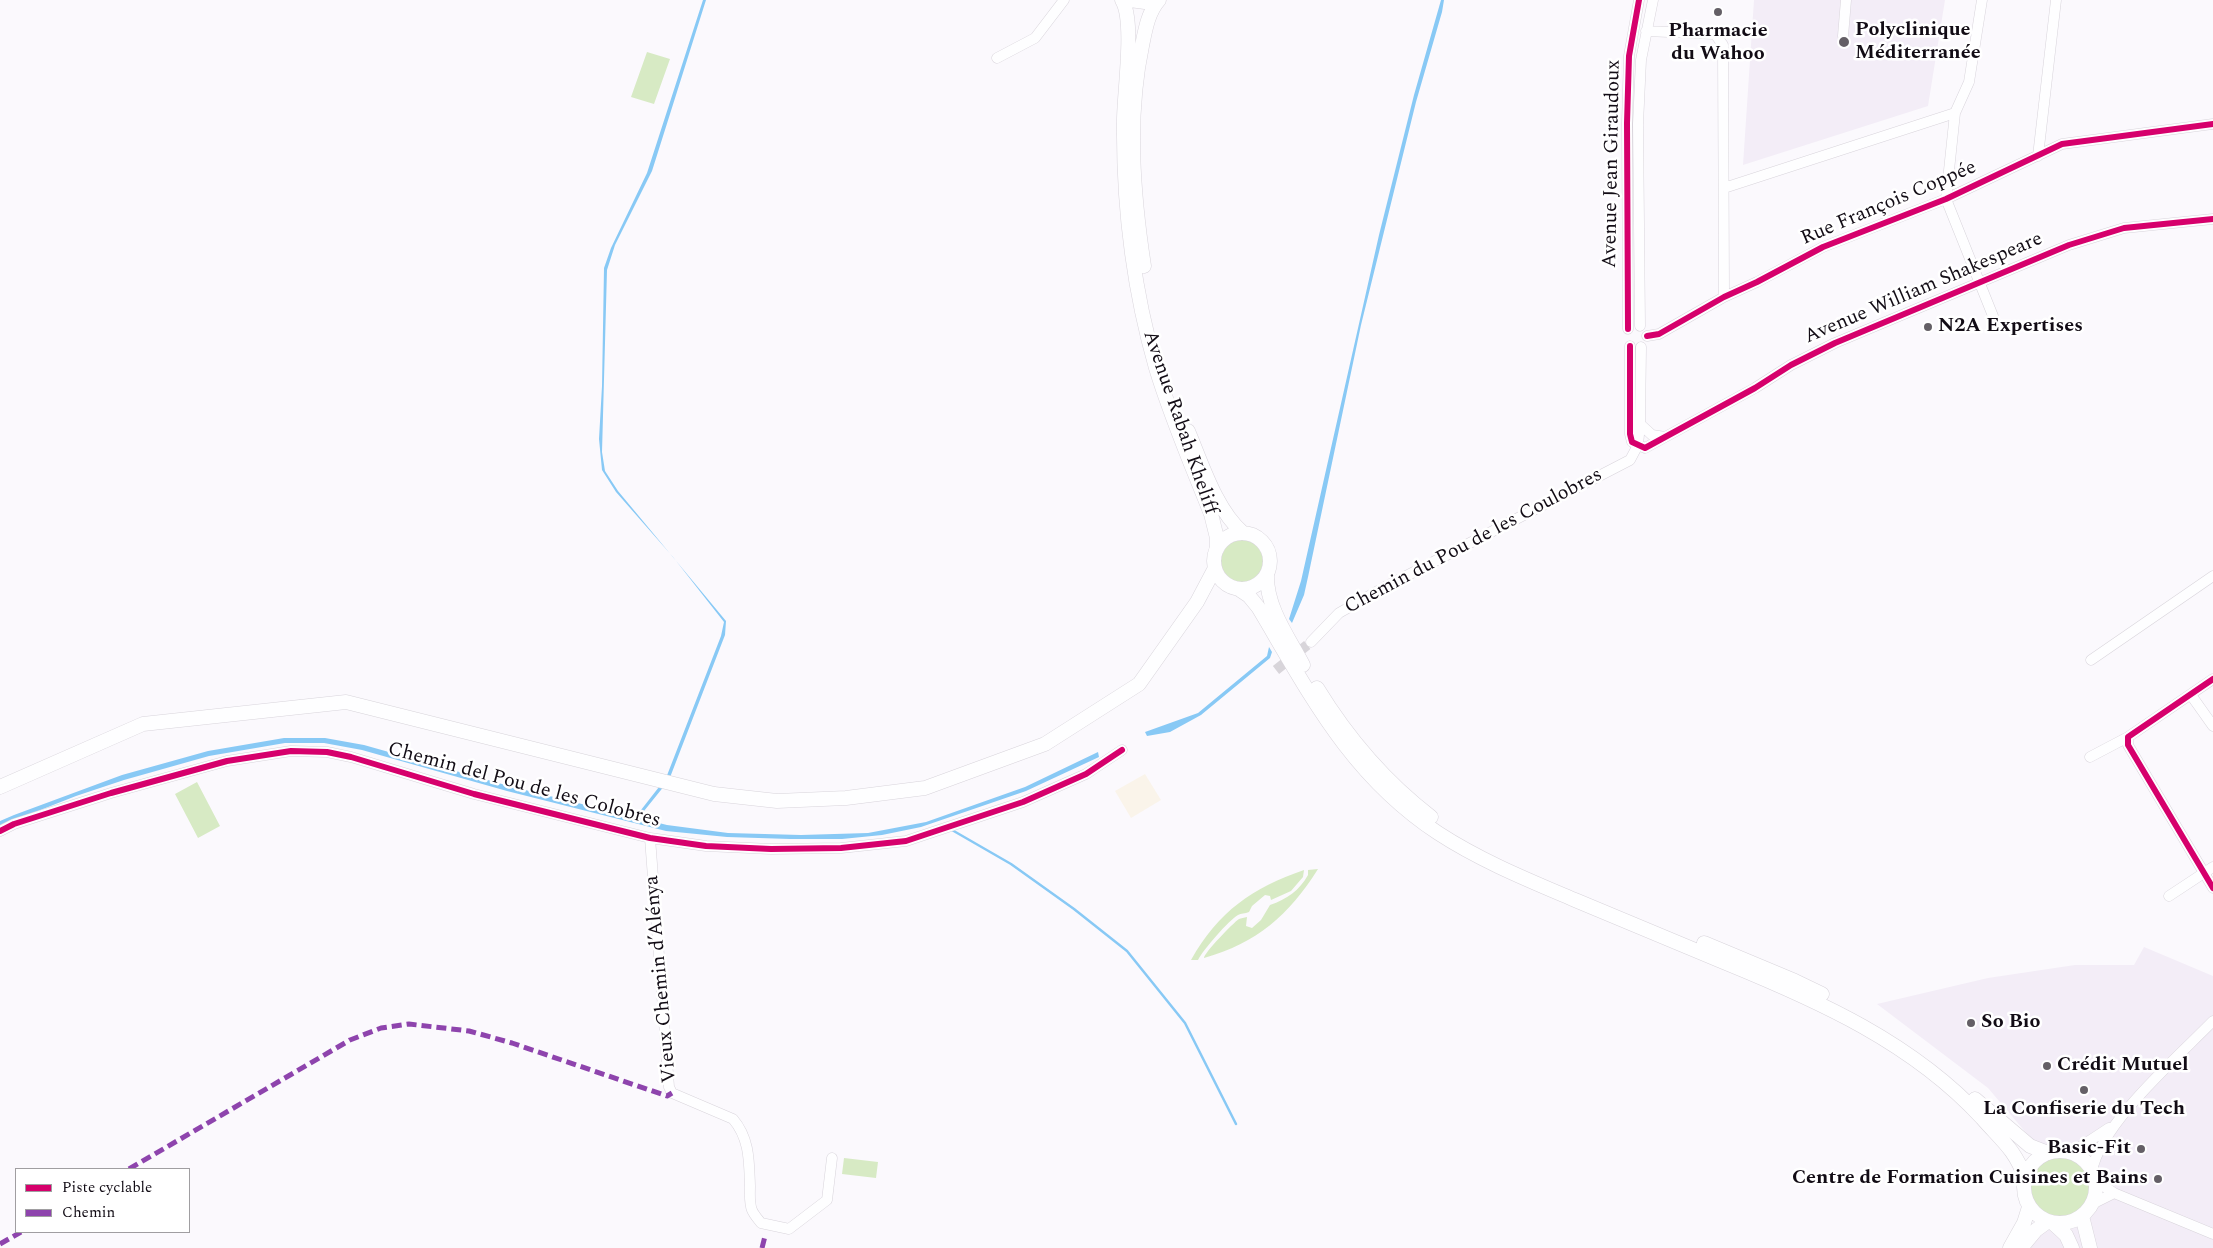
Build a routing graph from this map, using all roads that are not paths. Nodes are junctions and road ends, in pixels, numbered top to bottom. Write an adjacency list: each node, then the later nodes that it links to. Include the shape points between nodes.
1 (1064, 0): 13 (street, via 1035,38)
2 (1122, 0): 33 (main road, Avenue Rabah Kheliff, via 1128,32 1124,171 1130,241 1156,368 1211,514 1217,538)
3 (1130, 0): 4 (main road)
4 (1154, 0)
5 (1159, 0): 32 (main road, Avenue Rabah Kheliff, via 1154,5 1144,34 1137,68 1134,112 1137,211 1146,278 1166,368 1186,426 1220,504)
6 (1639, 0): 24 (street, Avenue Jean Giraudoux, via 1629,56 1626,123)
7 (1653, 0): 11 (street, Avenue Jean Giraudoux)
8 (1846, 0): 12 (street)
9 (1982, 0): 14 (street, via 1969,82)
10 (2056, 0): 16 (street)
11 (1646, 31): 17 (street, via 1715,34 1723,45); 23 (street, Avenue Jean Giraudoux, via 1638,124)
12 (1844, 36)
13 (996, 58)
14 (1955, 113): 17 (street); 18 (street)
15 (2213, 124): 16 (street, Rue François Coppée, via 2062,144)
16 (2038, 156): 18 (street, Rue François Coppée)
17 (1724, 188): 21 (street)
18 (1946, 200): 20 (street); 21 (street, Rue François Coppée, via 1823,247)
19 (2213, 219): 20 (street, Avenue William Shakespeare, via 2109,232)
20 (1978, 283): 22 (street); 30 (street, Avenue William Shakespeare, via 1835,342)
21 (1724, 297): 25 (street, Rue François Coppée, via 1659,334)
22 (1995, 321)
23 (1640, 326): 24 (street); 25 (street)
24 (1628, 329): 26 (street, via 1625,337)
25 (1647, 336): 27 (street)
26 (1630, 346): 27 (street); 31 (street, via 1630,434 1632,442)
27 (1641, 347): 28 (street)
28 (1640, 424): 29 (street); 31 (street)
29 (1652, 435): 30 (street); 31 (street)
30 (1665, 437): 31 (street, Avenue William Shakespeare, via 1645,448)
31 (1638, 445): 39 (street, Chemin du Pou de les Coulobres, via 1630,460 1339,613)
32 (1244, 533): 33 (main road, via 1228,537); 35 (main road, via 1259,538 1269,551)
33 (1216, 549): 34 (main road)
34 (1215, 568): 37 (main road, via 1217,575); 38 (main road)
35 (1267, 575): 37 (main road, via 1256,587); 56 (main road, via 1267,587 1282,625 1328,706 1355,744 1384,776 1442,825 1521,868 1795,981 1842,1004 1919,1052 1952,1077 2001,1123 2024,1141)
36 (2212, 579): 40 (street)
37 (1234, 588): 38 (main road, via 1212,588); 60 (main road, via 1258,607 1320,712 1350,753 1405,809 1469,853 1514,875 1790,990 1885,1039 1968,1103 2010,1148 2019,1160)
38 (1196, 602): 47 (main road, via 1140,684 1045,744 925,788 846,798 777,801 714,794 346,702 143,724)
39 (1310, 642)
40 (2091, 660)
41 (2213, 679): 42 (street)
42 (2192, 694): 43 (street); 44 (street)
43 (2213, 726)
44 (2128, 737): 46 (street); 51 (street, via 2128,745)
45 (1122, 750): 49 (street, Chemin del Pou de les Colobres, via 1086,774 1023,802 906,841 841,848 771,849 706,846)
46 (2090, 757)
47 (0, 787)
48 (0, 831): 49 (street, Chemin del Pou de les Colobres, via 111,793 227,761 291,751 351,756 474,794)
49 (650, 838): 58 (street, Vieux Chemin d’Alénya, via 672,1093 733,1119 738,1125 749,1154 752,1211 761,1223 789,1229 827,1200)
50 (2213, 867): 51 (street)
51 (2203, 874): 52 (street); 53 (street)
52 (2213, 888)
53 (2169, 896)
54 (2213, 1021): 55 (street)
55 (2114, 1125): 57 (street); 59 (street, via 2100,1146)
56 (2048, 1153): 57 (main road); 60 (main road, via 2038,1158)
57 (2072, 1153): 59 (main road, via 2087,1163)
58 (832, 1158)
59 (2094, 1176): 61 (street); 62 (main road, via 2096,1193)
60 (2025, 1178): 63 (main road, via 2023,1188)
61 (2114, 1193): 62 (street); 66 (street)
62 (2092, 1204): 64 (main road)
63 (2029, 1207): 65 (main road); 67 (main road)
64 (2082, 1216): 65 (main road, via 2063,1224); 70 (main road)
65 (2050, 1223): 68 (main road, via 2036,1230); 69 (main road, via 2066,1235)
66 (2213, 1234)
67 (2010, 1248)
68 (2021, 1248)
69 (2072, 1248)
70 (2090, 1248)

